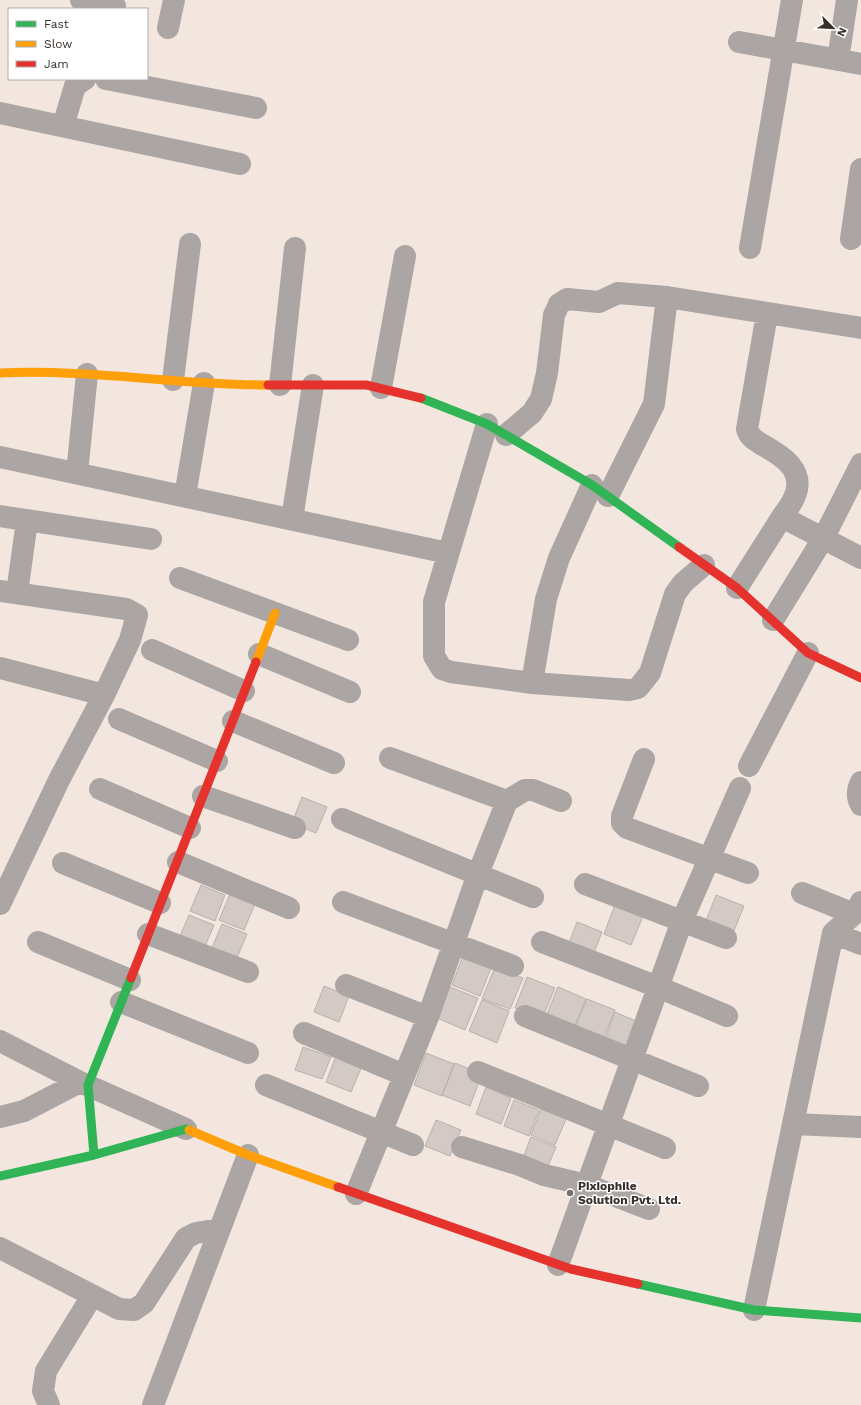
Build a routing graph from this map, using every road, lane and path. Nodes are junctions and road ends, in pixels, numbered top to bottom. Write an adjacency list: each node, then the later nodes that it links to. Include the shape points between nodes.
1 (81, 0): 5 (street)
2 (174, 0): 6 (street)
3 (792, 0): 8 (street)
4 (847, 0): 9 (street)
5 (115, 6)
6 (168, 28)
7 (739, 42): 8 (street)
8 (785, 50): 9 (street); 21 (street)
9 (838, 60): 10 (street)
10 (861, 64)
11 (84, 80): 15 (street, via 76,86)
12 (111, 80): 13 (street)
13 (256, 108)
14 (0, 113): 15 (street)
15 (63, 126): 16 (street)
16 (240, 164)
17 (861, 169): 18 (street)
18 (851, 239)
19 (190, 244): 28 (street)
20 (295, 248): 31 (street)
21 (750, 248)
22 (405, 256): 32 (street)
23 (667, 297): 24 (street); 34 (street, via 618,293 599,302 567,299 559,304 554,315 548,373 541,399 532,413); 38 (street, via 654,404)
24 (767, 314): 25 (street); 41 (street, via 747,429 752,439 783,456 795,472 797,489)
25 (861, 328)
26 (0, 373): 27 (street, via 44,371)
27 (87, 374): 28 (street); 37 (street)
28 (173, 380): 29 (street)
29 (204, 383): 31 (street); 39 (street)
30 (313, 384): 31 (street); 32 (street, via 367,385); 42 (street)
31 (280, 385)
32 (381, 388): 33 (street, via 418,397)
33 (487, 424): 34 (street); 46 (street)
34 (506, 435): 38 (street)
35 (0, 457): 37 (street)
36 (861, 464): 44 (street)
37 (77, 473): 39 (street)
38 (600, 491): 48 (street); 60 (street, via 556,565 546,599)
39 (185, 496): 42 (street)
40 (0, 516): 43 (street)
41 (782, 517): 44 (street); 50 (street)
42 (292, 519): 46 (street)
43 (27, 521): 45 (street); 51 (street)
44 (824, 537): 47 (street); 53 (street)
45 (151, 539)
46 (448, 552): 60 (street, via 434,602 433,644 438,665 451,672)
47 (861, 558)
48 (704, 565): 50 (street); 60 (street, via 683,583 675,594 650,673 638,688 629,690)
49 (180, 578): 52 (street)
50 (737, 588): 53 (street)
51 (8, 592): 63 (street, via 126,609 137,615 130,640)
52 (275, 613): 54 (street); 57 (street)
53 (773, 620): 56 (street)
54 (348, 640)
55 (152, 650): 61 (street)
56 (808, 653): 59 (street); 70 (street)
57 (259, 654): 61 (street); 62 (street)
58 (0, 668): 63 (street)
59 (861, 678)
60 (532, 683)
61 (244, 691): 65 (street)
62 (350, 692)
63 (104, 695): 91 (street, via 59,780)
64 (119, 719): 68 (street)
65 (233, 721): 68 (street); 69 (street)
66 (390, 758): 75 (street)
67 (644, 759): 81 (street, via 622,816 622,823 627,828)
68 (217, 761): 74 (street)
69 (334, 763)
70 (749, 766)
71 (861, 782): 77 (street, via 858,791)
72 (740, 788): 81 (street)
73 (100, 789): 79 (street)
74 (203, 796): 79 (street); 80 (street)
75 (506, 801): 76 (street, via 525,790 533,790); 85 (street)
76 (560, 801)
77 (861, 806)
78 (342, 819): 85 (street)
79 (190, 828): 82 (street)
80 (295, 828)
81 (711, 858): 84 (street); 94 (street)
82 (178, 862): 90 (street); 92 (street)
83 (63, 863): 90 (street)
84 (748, 872)
85 (478, 874): 88 (street); 100 (street)
86 (585, 884): 94 (street)
87 (802, 893): 93 (street)
88 (533, 897)
89 (343, 902): 100 (street)
90 (160, 903): 96 (street)
91 (0, 904)
92 (289, 908)
93 (858, 908): 95 (street)
94 (682, 921): 97 (street); 106 (street)
95 (833, 933): 101 (street); 121 (street)
96 (148, 934): 103 (street); 104 (street)
97 (726, 938)
98 (38, 942): 104 (street)
99 (542, 942): 106 (street)
100 (454, 943): 102 (street); 110 (street)
101 (861, 944)
102 (513, 966)
103 (248, 972)
104 (130, 980): 107 (street)
105 (346, 986): 110 (street)
106 (658, 987): 109 (street); 114 (street)
107 (121, 1002): 113 (street); 117 (street)
108 (525, 1016): 114 (street)
109 (727, 1016)
110 (428, 1017): 116 (street)
111 (304, 1033): 116 (street)
112 (0, 1041): 117 (street)
113 (248, 1053)
114 (633, 1060): 119 (street); 122 (street)
115 (478, 1072): 122 (street)
116 (404, 1075): 125 (street)
117 (84, 1084): 120 (street, via 24,1111); 124 (street); 129 (street)
118 (266, 1084): 125 (street)
119 (698, 1086)
120 (0, 1117)
121 (793, 1124): 123 (street); 139 (street)
122 (609, 1125): 128 (street); 132 (street)
123 (861, 1127)
124 (186, 1129): 129 (street); 130 (street)
125 (381, 1131): 126 (street); 133 (street)
126 (413, 1145)
127 (462, 1147): 132 (street, via 544,1175)
128 (665, 1148)
129 (94, 1154): 131 (street)
130 (248, 1154): 133 (street); 135 (street)
131 (0, 1176)
132 (587, 1185): 134 (street); 137 (street)
133 (356, 1194): 137 (street)
134 (649, 1210)
135 (220, 1229): 138 (street, via 196,1233 186,1238 138,1309 119,1309); 142 (street)
136 (0, 1248): 138 (street)
137 (558, 1265): 139 (street)
138 (92, 1296): 141 (street, via 46,1371 43,1391)
139 (754, 1310): 140 (street)
140 (861, 1318)
141 (49, 1405)
142 (153, 1405)

